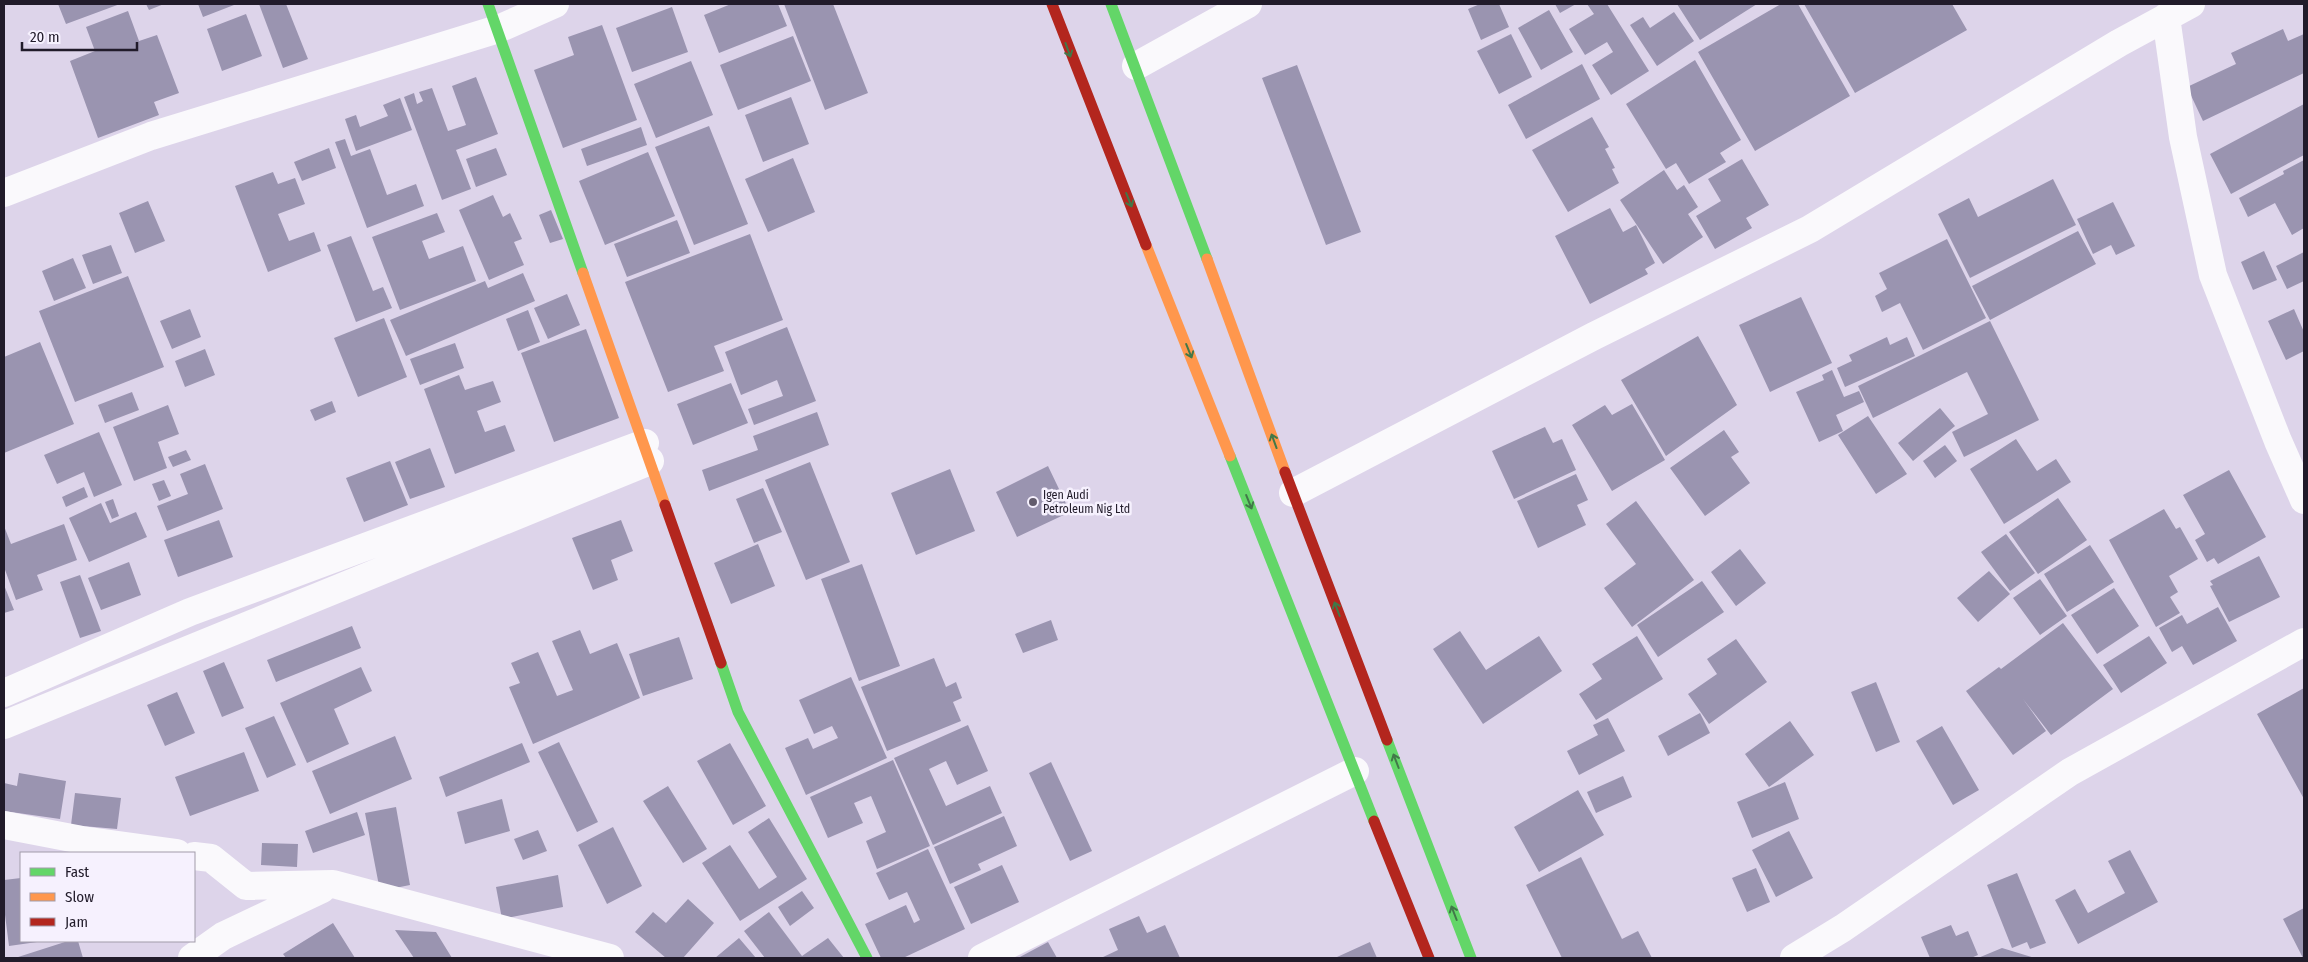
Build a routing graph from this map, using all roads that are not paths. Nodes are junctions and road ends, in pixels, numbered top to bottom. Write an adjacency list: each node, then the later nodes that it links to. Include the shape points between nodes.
1 (488, 4): 8 (main road)
2 (555, 4): 8 (street)
3 (1052, 4): 17 (main road, one-way to 17)
4 (1111, 4): 9 (main road)
5 (1248, 4): 9 (street)
6 (2191, 4): 7 (street)
7 (2166, 17): 12 (street, via 1810,229 1594,336); 13 (street, via 2184,137 2213,275)
8 (498, 29): 10 (street, via 151,136); 11 (main road)
9 (1136, 66): 12 (main road, one-way to 9)
10 (4, 193)
11 (648, 452): 15 (street, via 190,612); 16 (street); 24 (main road, via 738,712)
12 (1293, 493): 27 (main road, one-way to 12)
13 (2304, 500)
14 (2304, 642): 28 (street, via 2070,772 1844,928)
15 (4, 693)
16 (4, 725)
17 (1355, 771): 25 (street); 26 (main road)
18 (4, 825): 19 (street)
19 (170, 852)
20 (195, 856): 21 (street, via 211,858 246,886)
21 (333, 884): 22 (street, via 223,936); 23 (street)
22 (192, 958)
23 (610, 958)
24 (867, 958)
25 (982, 958)
26 (1429, 958)
27 (1471, 958)
28 (1794, 958)

